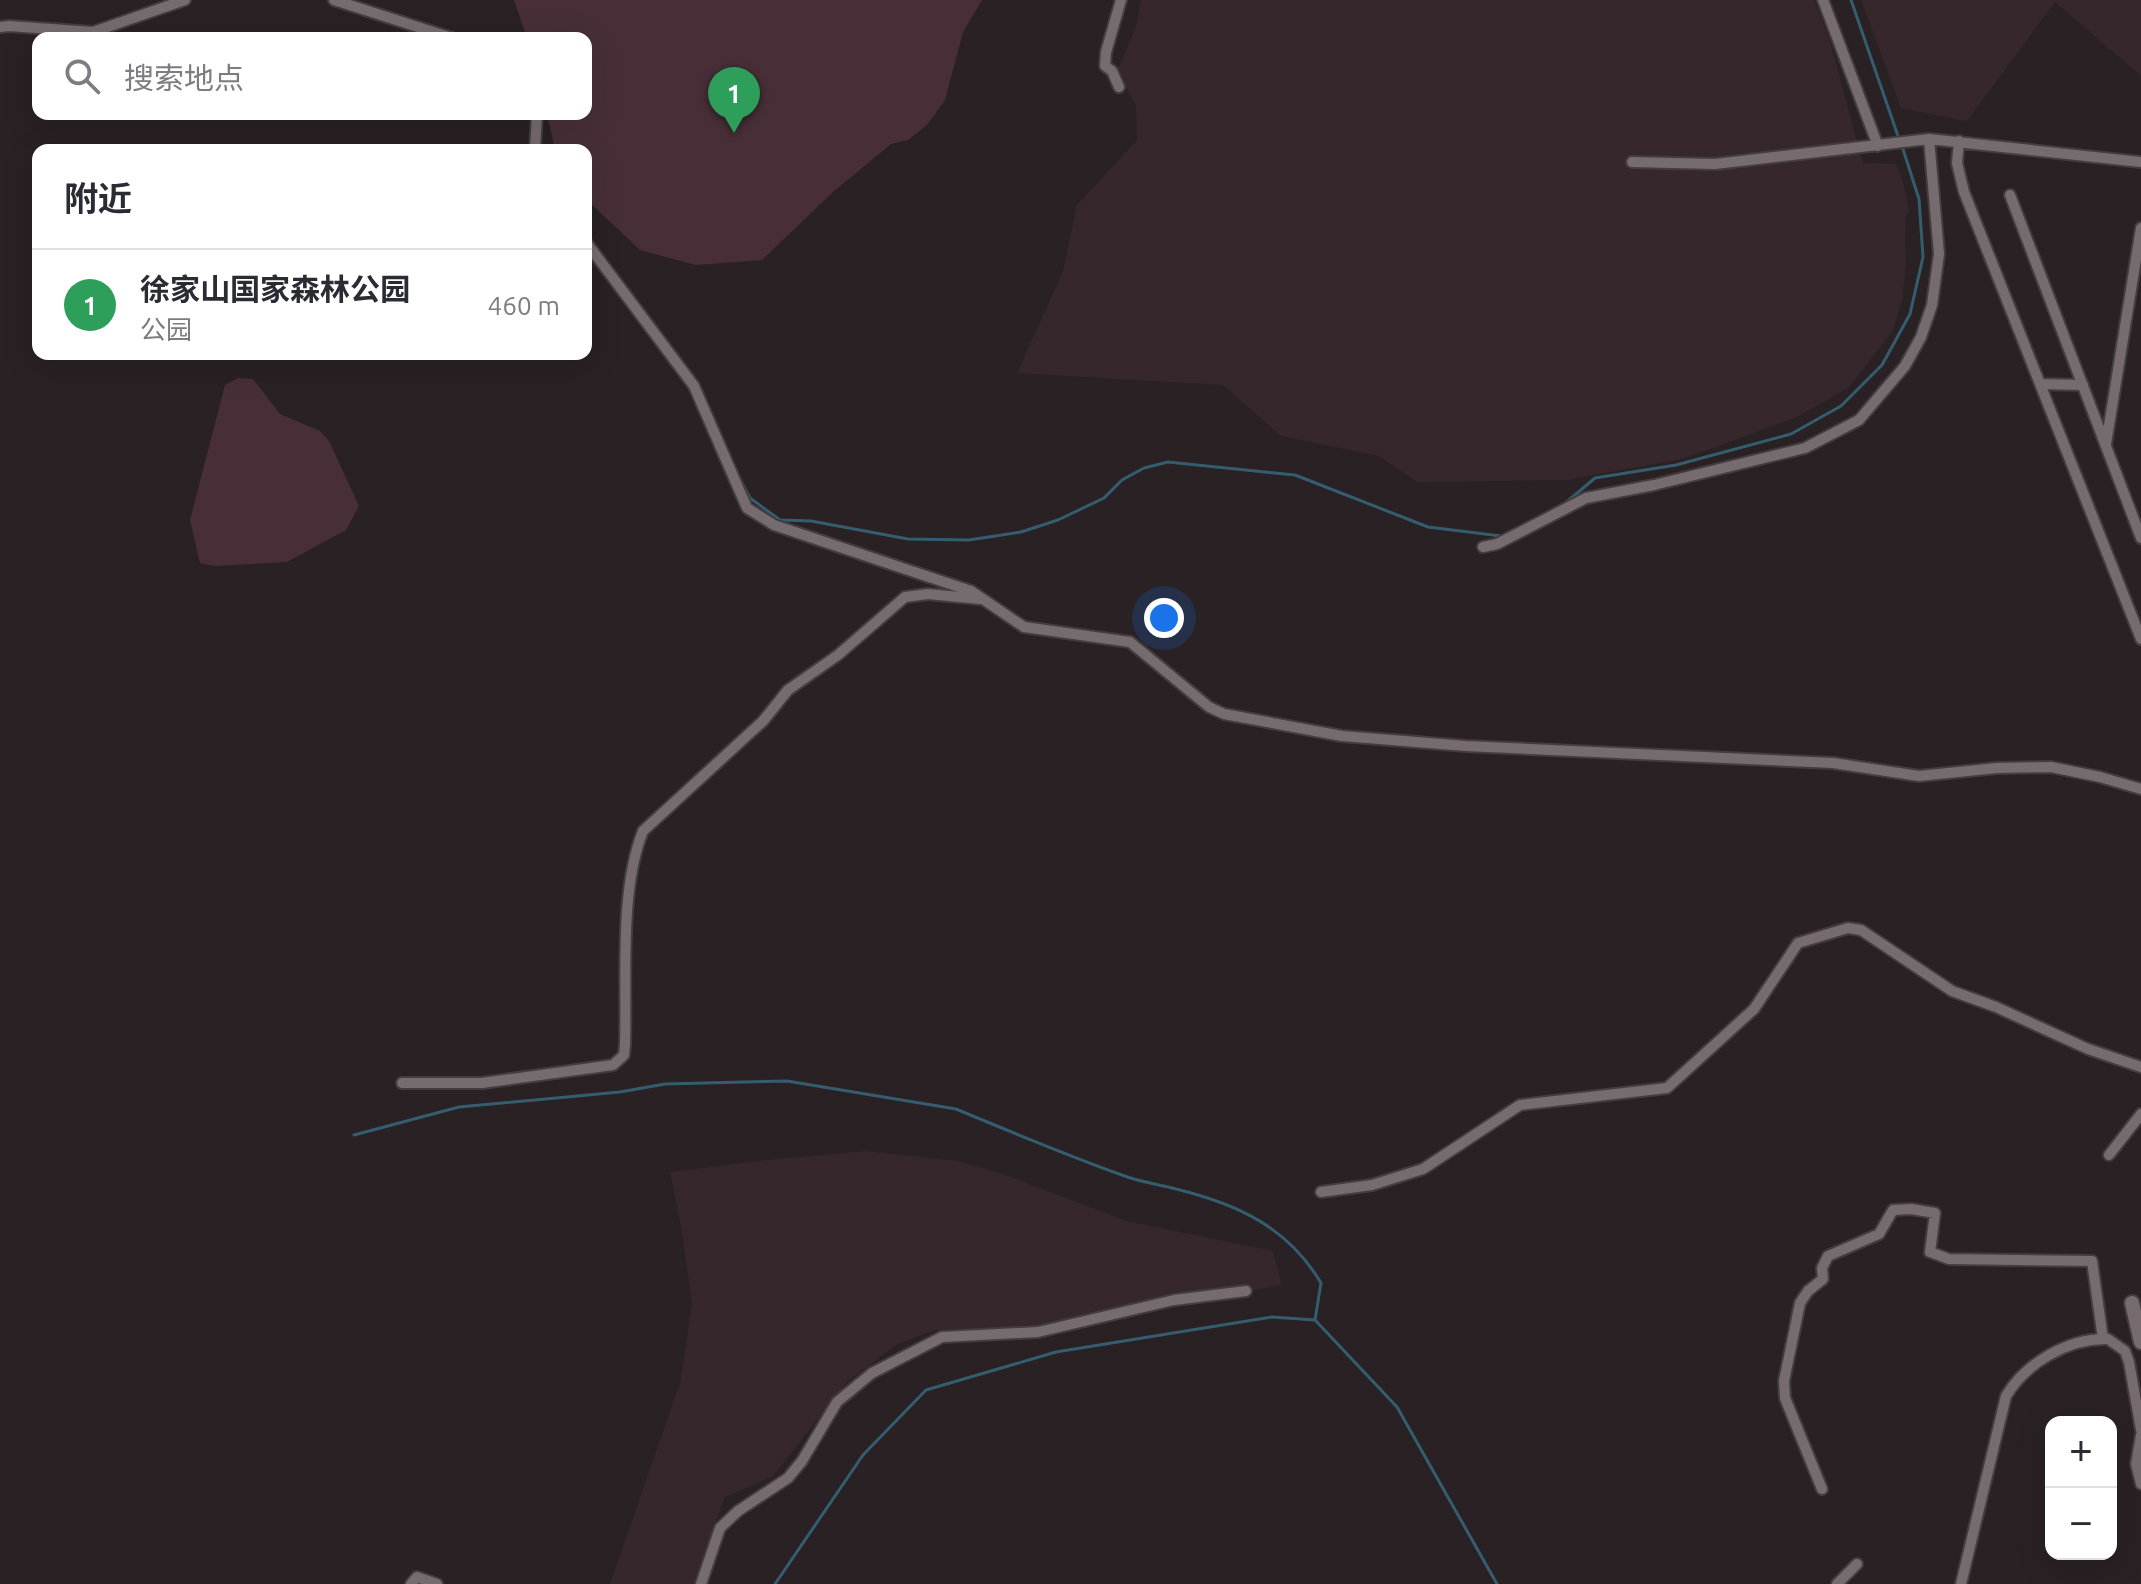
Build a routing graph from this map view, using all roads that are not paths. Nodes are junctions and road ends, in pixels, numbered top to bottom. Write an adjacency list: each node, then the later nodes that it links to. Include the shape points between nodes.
1 (185, 0): 5 (street, via 93,32)
2 (334, 0): 6 (street)
3 (1121, 0): 7 (street, via 1105,66)
4 (1823, 0): 12 (street)
5 (0, 27)
6 (433, 32)
7 (1119, 87)
8 (537, 120): 11 (street)
9 (1929, 139): 10 (street); 12 (street); 22 (street, via 1939,254 1932,305 1905,366 1859,420 1805,448 1586,498)
10 (1959, 141): 14 (street); 18 (street, via 1957,163 1964,192)
11 (535, 144)
12 (1883, 145): 13 (street, via 1715,164)
13 (1632, 162)
14 (2141, 162)
15 (2010, 195): 19 (street)
16 (2141, 228): 20 (street)
17 (592, 250): 23 (street, via 694,386 747,508 774,525)
18 (2040, 384): 19 (street); 24 (street)
19 (2083, 385): 20 (street)
20 (2106, 446): 21 (street)
21 (2141, 538)
22 (1483, 547)
23 (983, 599): 25 (street, via 1024,627 1130,642 1224,714 1342,736 1833,763 1919,776 2051,767); 27 (street, via 905,597 788,690 763,721 643,831 628,893 624,1055 613,1065 482,1083)
24 (2141, 639)
25 (2141, 789)
26 (2141, 1067): 30 (street, via 1952,991 1861,930 1848,928 1798,943 1754,1009 1667,1088 1520,1105 1423,1169 1372,1185)
27 (402, 1083)
28 (2141, 1114): 29 (street)
29 (2109, 1155)
30 (1321, 1192)
31 (1246, 1291): 41 (street, via 1174,1300 1038,1332 942,1337 872,1373 837,1402 788,1478 720,1528)
32 (2132, 1303): 34 (street)
33 (2103, 1339): 35 (street, via 2125,1351); 37 (street, via 2092,1261 1949,1259 1930,1252 1935,1213 1893,1210 1879,1234 1828,1256 1823,1279 1800,1303 1785,1398); 43 (street, via 2047,1355 2015,1380 2006,1396)
34 (2141, 1342)
35 (2141, 1432): 36 (street, via 2136,1464)
36 (2141, 1484)
37 (1822, 1489)
38 (1857, 1564): 42 (street)
39 (411, 1584): 40 (street, via 417,1577)
40 (437, 1584)
41 (701, 1584)
42 (1837, 1584)
43 (1961, 1584)

